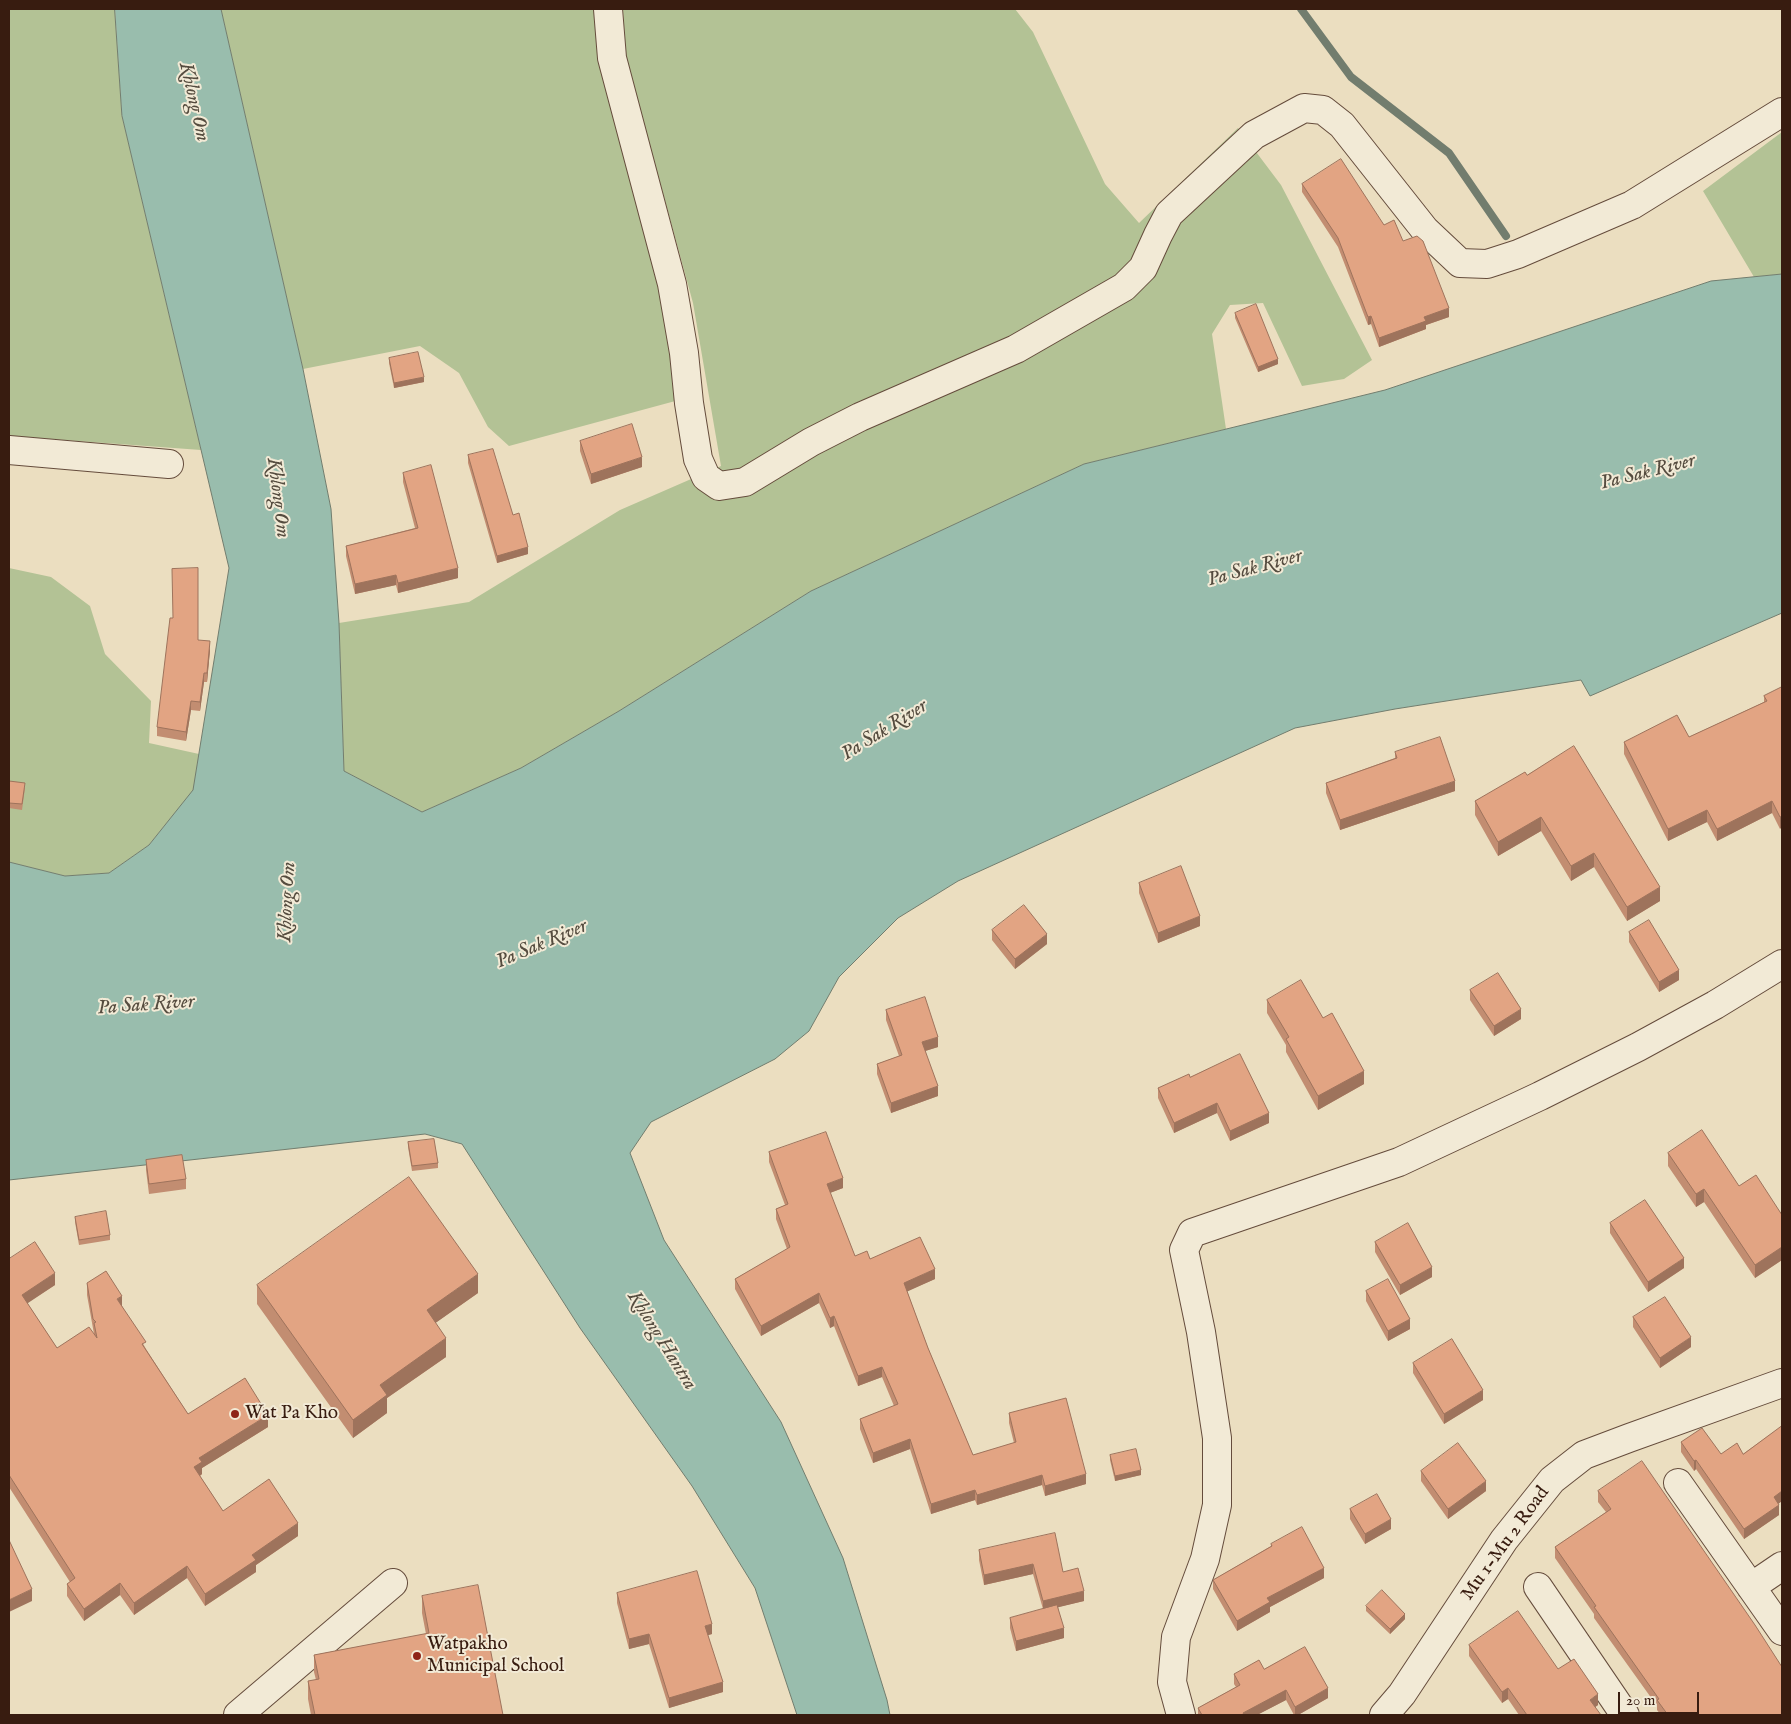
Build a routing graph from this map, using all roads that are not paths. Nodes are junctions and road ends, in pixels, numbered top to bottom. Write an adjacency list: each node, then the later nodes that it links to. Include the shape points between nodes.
1 (608, 9): 2 (street, via 612,58 672,284 698,459 706,477 719,486 745,482 860,417 1016,349 1124,287 1143,268 1169,214 1254,135 1304,108 1323,110 1342,125 1426,230 1460,264 1487,264 1518,254 1632,205)
2 (1782, 112)
3 (9, 450): 4 (street)
4 (169, 464)
5 (1782, 964): 14 (street, via 1638,1047 1399,1162 1192,1232 1184,1250 1201,1332 1217,1438 1217,1505 1205,1559 1176,1637 1172,1682)
6 (1782, 1383): 15 (street, Mu 1-Mu 2 Road, via 1584,1455 1552,1480 1504,1540 1402,1694)
7 (1678, 1483): 11 (street)
8 (1782, 1566): 11 (street)
9 (393, 1583): 13 (street)
10 (1538, 1587): 16 (street)
11 (1751, 1587): 12 (street)
12 (1782, 1631)
13 (238, 1715)
14 (1181, 1715)
15 (1384, 1715)
16 (1625, 1715)

